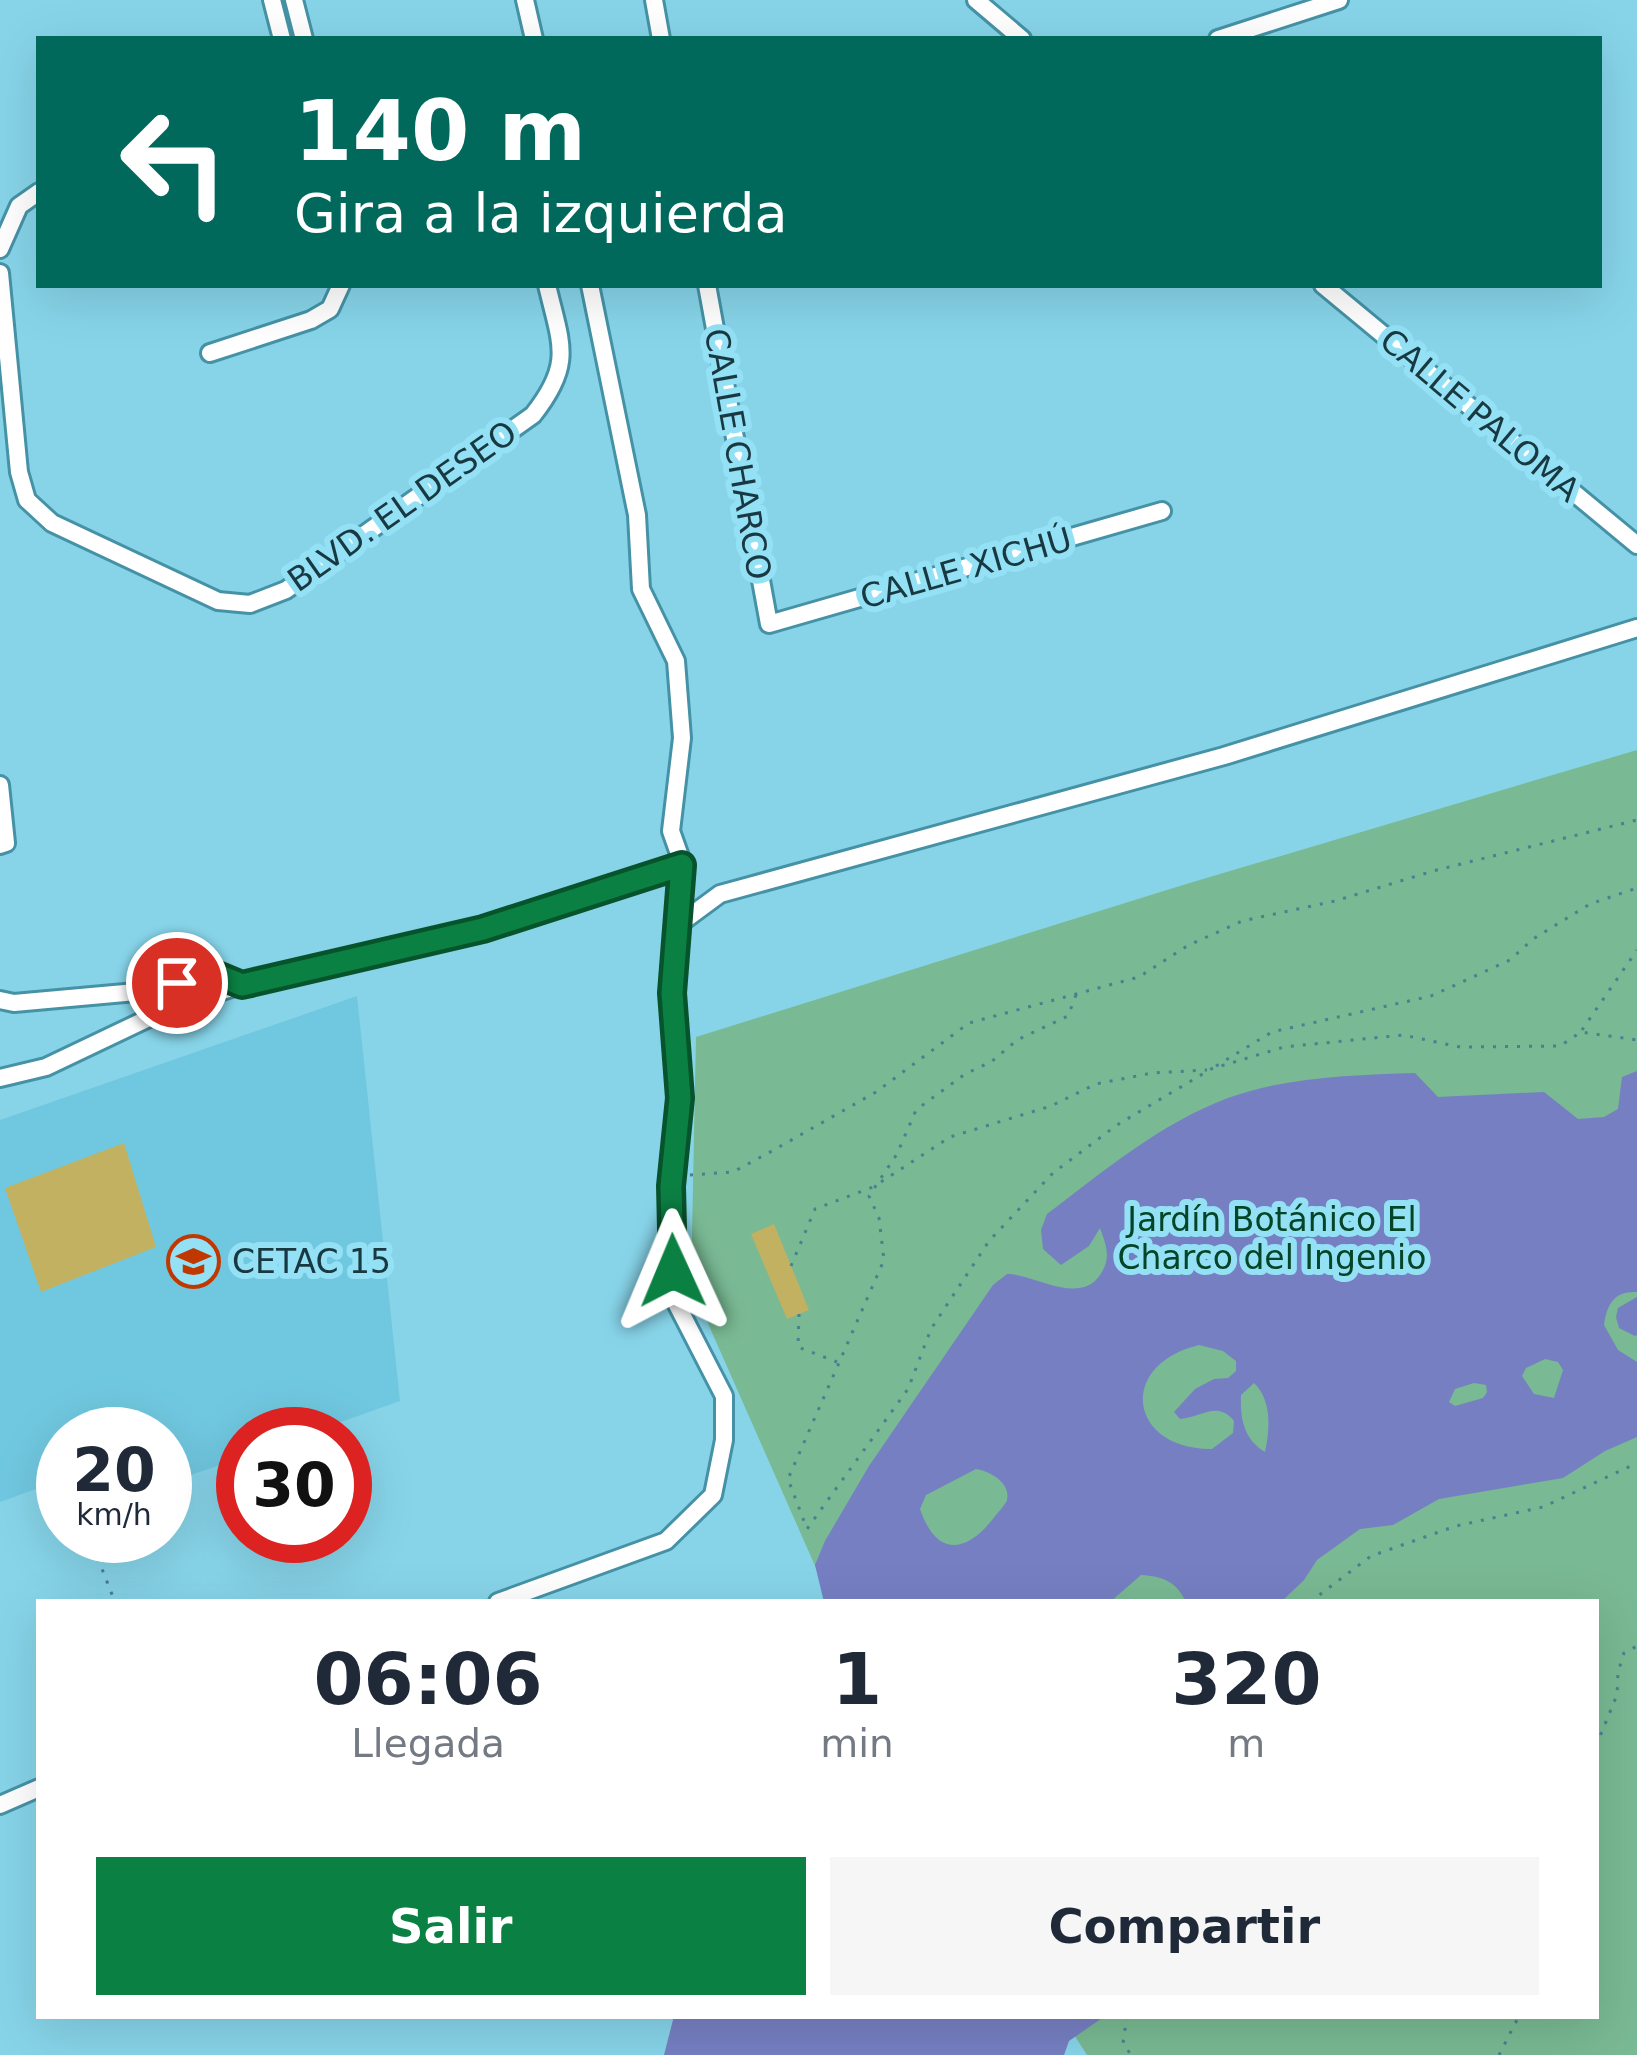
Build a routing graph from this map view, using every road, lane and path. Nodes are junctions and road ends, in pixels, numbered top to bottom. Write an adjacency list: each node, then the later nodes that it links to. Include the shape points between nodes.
1 (272, 0): 7 (street)
2 (294, 0): 8 (street)
3 (525, 0): 9 (street)
4 (654, 0): 10 (street)
5 (976, 0): 11 (street)
6 (1339, 0): 12 (street)
7 (281, 36)
8 (303, 36)
9 (533, 36)
10 (660, 36)
11 (1018, 36)
12 (1227, 36)
13 (36, 194): 14 (street, via 19,206)
14 (0, 249)
15 (0, 273): 17 (street, BLVD. EL DESEO, via 27,500 52,523 177,582 218,601 250,604 286,590 533,415 556,386 563,353)
16 (338, 288): 21 (street, via 330,309 311,320)
17 (548, 288)
18 (591, 288): 29 (street, via 637,514 641,589 676,661 682,738 671,831)
19 (707, 288): 24 (street, CALLE CHARCO)
20 (1327, 288): 23 (street, CALLE PALOMA)
21 (210, 353)
22 (1162, 511): 24 (street, CALLE XICHÚ)
23 (1637, 545)
24 (769, 624)
25 (1637, 628): 31 (street, via 1224,757 720,894)
26 (0, 785): 28 (street)
27 (1637, 820): 34 (path, via 1243,921 1139,977)
28 (0, 844)
29 (682, 865): 31 (street); 33 (street, via 483,929)
30 (1637, 888): 38 (path, via 1590,904 1510,960 1431,996 1272,1032)
31 (678, 925): 41 (street, via 672,993 680,1098)
32 (1637, 950): 36 (path)
33 (242, 985): 35 (street, via 208,971 136,992); 39 (street, via 174,1006 46,1067)
34 (1076, 995): 40 (path, via 1068,1016 1017,1040 916,1110); 41 (path, via 969,1023 876,1092 772,1151 733,1172 693,1173)
35 (0, 1000)
36 (1581, 1032): 37 (path); 38 (path, via 1560,1046 1351,1038)
37 (1637, 1040)
38 (1211, 1069): 40 (path, via 1096,1084 950,1137); 44 (path, via 1053,1173 989,1241 931,1329 908,1389 807,1529 788,1479)
39 (0, 1078)
40 (877, 1185): 42 (path, via 814,1209); 44 (path, via 869,1196 884,1260)
41 (671, 1186): 48 (street, via 673,1297 724,1396 713,1495 666,1541)
42 (791, 1267)
43 (799, 1314): 44 (path, via 798,1347)
44 (838, 1362)
45 (1637, 1463): 49 (path, via 1543,1507 1371,1556)
46 (100, 1563): 47 (path)
47 (114, 1599)
48 (506, 1599)
49 (1314, 1599)
50 (1637, 1646): 51 (path, via 1624,1653)
51 (1599, 1739)
52 (36, 1789): 53 (street)
53 (0, 1805)
54 (1127, 2019): 56 (path, via 1123,2043)
55 (1518, 2019): 57 (path)
56 (1131, 2055)
57 (1499, 2055)

